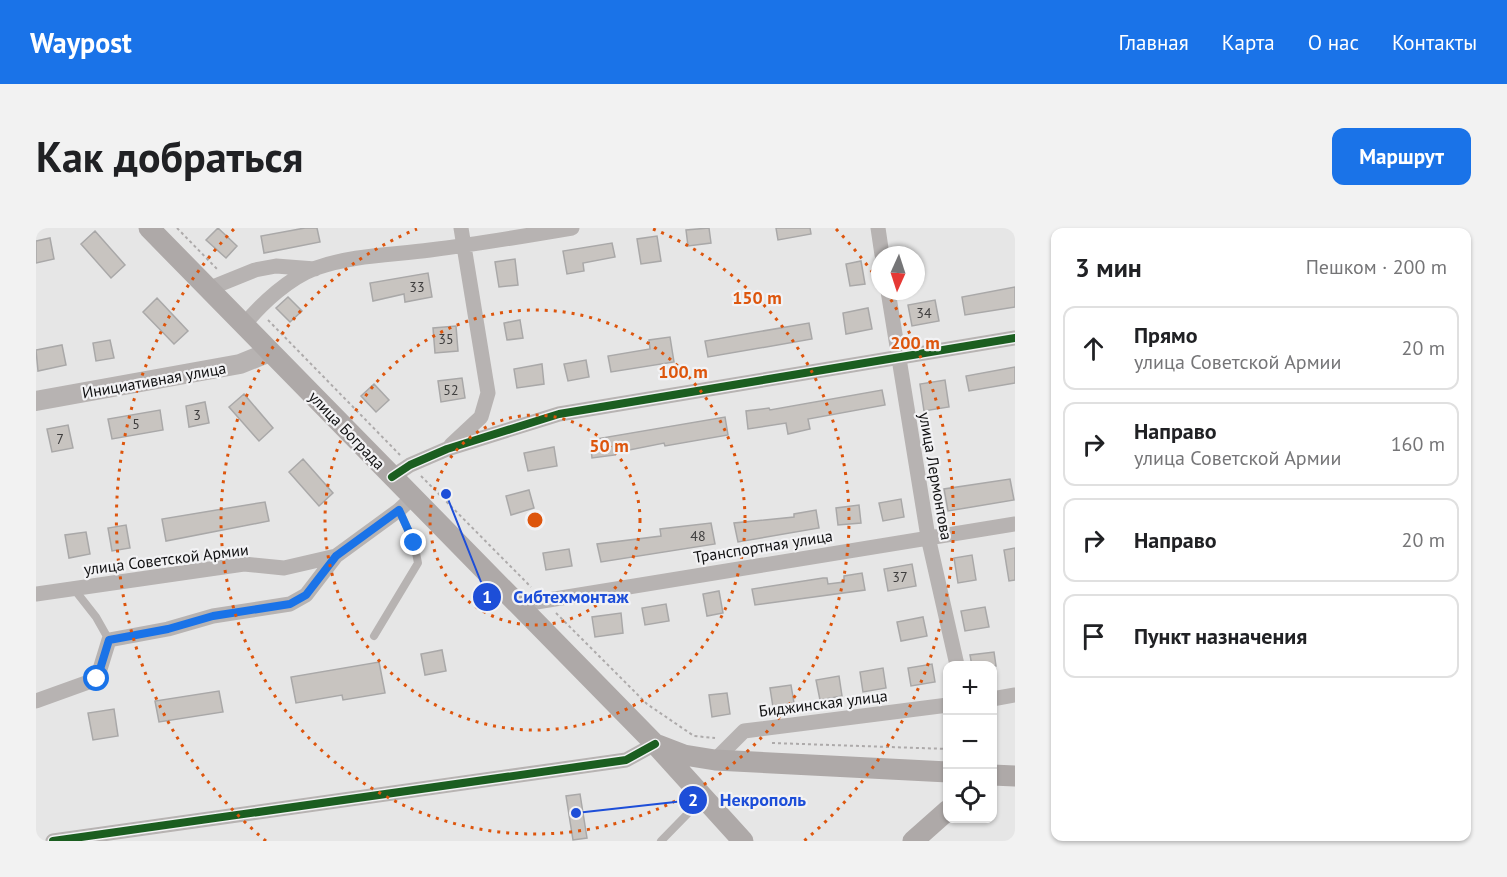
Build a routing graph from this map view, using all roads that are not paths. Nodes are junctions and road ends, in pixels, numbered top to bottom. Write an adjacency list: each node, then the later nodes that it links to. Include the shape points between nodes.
1 (149, 228): 8 (main road, улица Бограда)
2 (461, 228): 5 (street)
3 (572, 228): 5 (street)
4 (878, 228): 6 (street)
5 (464, 246): 7 (street); 15 (street, via 488,393 481,417)
6 (881, 246)
7 (315, 268): 8 (street, via 276,266 255,270); 10 (street)
8 (208, 289): 10 (main road, улица Бограда)
9 (889, 300): 13 (street, улица Лермонтова)
10 (251, 317): 12 (main road, улица Бограда)
11 (1015, 338): 13 (street)
12 (270, 352): 14 (street, Инициативная улица, via 240,364); 16 (main road, улица Бограда)
13 (897, 356): 15 (street, via 559,414); 19 (street, улица Лермонтова)
14 (36, 401)
15 (447, 449): 16 (street)
16 (392, 477): 17 (main road, улица Бограда)
17 (406, 504): 20 (street, улица Советской Армии); 23 (main road, улица Бограда); 24 (lane, via 418,563)
18 (1015, 524): 19 (street, Транспортная улица)
19 (928, 537): 23 (street, Транспортная улица); 26 (street, улица Лермонтова)
20 (336, 556): 21 (street, улица Советской Армии, via 284,568 244,564); 25 (street, улица Советской Армии, via 306,595 290,604 213,616)
21 (74, 589): 22 (street, улица Советской Армии); 25 (lane)
22 (36, 594)
23 (518, 605): 31 (main road, улица Бограда)
24 (374, 636)
25 (109, 640): 29 (street, via 97,679)
26 (956, 661)
27 (1015, 695): 28 (street)
28 (997, 698)
29 (36, 701)
30 (943, 706): 32 (street, Биджинская улица, via 744,731)
31 (655, 744): 32 (main road, via 684,755); 34 (main road, улица Бограда); 36 (street, via 627,760)
32 (715, 760): 33 (main road)
33 (943, 772)
34 (704, 797): 37 (lane); 38 (main road, улица Бограда)
35 (943, 815): 39 (main road)
36 (53, 841)
37 (661, 841)
38 (743, 841)
39 (914, 841)

